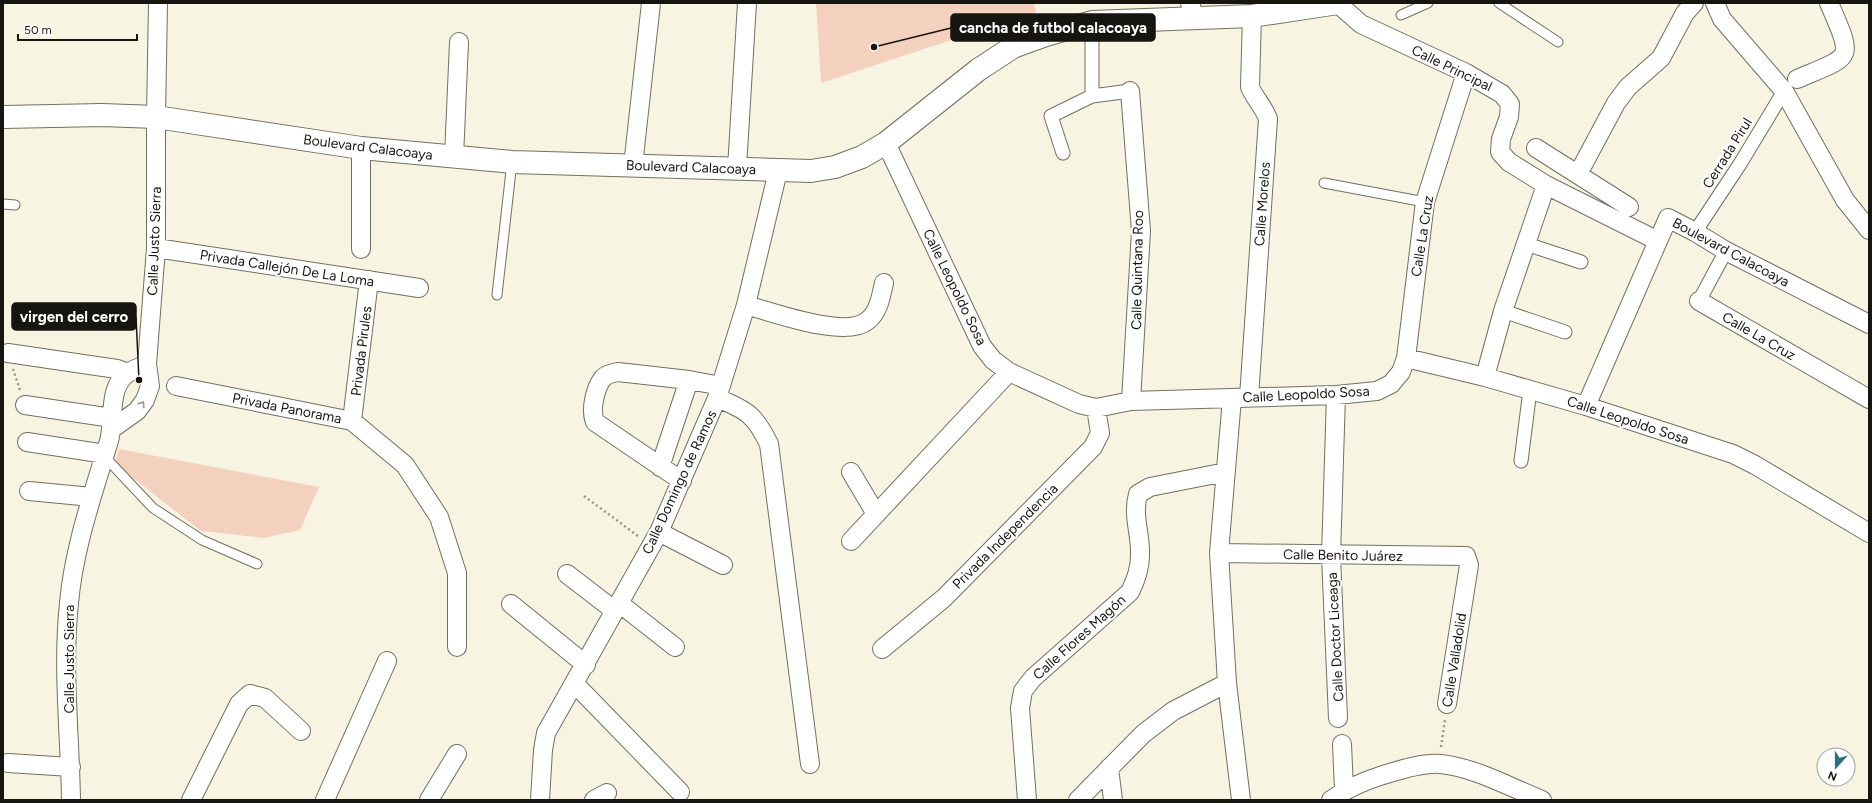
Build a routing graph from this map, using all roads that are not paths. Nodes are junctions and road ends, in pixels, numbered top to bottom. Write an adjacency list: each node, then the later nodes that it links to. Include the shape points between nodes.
1 (158, 3): 21 (street, Calle Justo Sierra)
2 (651, 3): 28 (street)
3 (747, 3): 29 (street)
4 (1338, 3): 12 (street, Boulevard Calacoaya); 16 (street, Calle Principal, via 1361,24)
5 (1428, 3): 11 (lane)
6 (1500, 3): 15 (lane)
7 (1694, 3): 31 (street, via 1685,13 1660,58 1628,87 1616,103)
8 (1715, 3): 17 (street, via 1722,19)
9 (1829, 3): 17 (street, via 1845,41 1845,53 1836,62)
10 (1192, 10): 12 (street, Boulevard Calacoaya); 13 (street, Boulevard Calacoaya)
11 (1400, 15)
12 (1252, 16): 66 (street, Calle Morelos, via 1250,87 1254,98 1265,109 1268,119)
13 (1092, 22): 19 (street); 22 (street, Boulevard Calacoaya, via 1013,47 978,70)
14 (459, 42): 26 (street)
15 (1558, 42)
16 (1466, 72): 33 (street, Calle Principal, via 1502,94 1510,104 1500,152 1509,162); 34 (street, Calle La Cruz)
17 (1790, 85): 38 (street, via 1845,200); 39 (street, Cerrada Pirul)
18 (1130, 91): 19 (street); 68 (street, Calle Quintana Roo, via 1141,231)
19 (1092, 96): 25 (street, via 1051,116)
20 (3, 117): 21 (street, Boulevard Calacoaya)
21 (156, 117): 23 (street, Boulevard Calacoaya); 42 (street, Calle Justo Sierra)
22 (886, 143): 30 (street, Boulevard Calacoaya, via 862,157 835,167 811,171); 58 (street, Calle Leopoldo Sosa, via 982,346 993,360)
23 (360, 148): 26 (street, Boulevard Calacoaya); 43 (street)
24 (1536, 148): 31 (street)
25 (1063, 153)
26 (454, 157): 27 (street, Boulevard Calacoaya)
27 (512, 162): 28 (street, Boulevard Calacoaya); 49 (lane)
28 (633, 166): 29 (street, Boulevard Calacoaya)
29 (737, 168): 30 (street, Boulevard Calacoaya)
30 (778, 171): 51 (street, Calle Domingo de Ramos)
31 (1578, 174): 37 (street)
32 (1324, 183): 34 (lane)
33 (1546, 185): 40 (street, Calle Principal); 41 (street)
34 (1425, 202): 56 (street, Calle La Cruz)
35 (3, 204): 36 (lane)
36 (15, 205)
37 (1629, 207)
38 (1869, 230)
39 (1696, 232): 40 (street, Boulevard Calacoaya, via 1668,218); 44 (street, Boulevard Calacoaya)
40 (1658, 241): 70 (street, Boulevard Calacoaya)
41 (1526, 244): 45 (street); 52 (street)
42 (156, 248): 46 (street, Privada Callejón De La Loma); 57 (street, Calle Justo Sierra)
43 (361, 249)
44 (1726, 251): 50 (street, Calle La Cruz); 53 (street, Boulevard Calacoaya)
45 (1581, 262)
46 (369, 280): 48 (street, Privada Callejón De La Loma); 72 (street, Privada Pirules)
47 (884, 283): 51 (street, via 879,305 867,321 848,328 825,326)
48 (419, 288)
49 (497, 295)
50 (1699, 301): 67 (street, Calle La Cruz)
51 (746, 305): 64 (street, Calle Domingo de Ramos)
52 (1503, 311): 54 (street); 60 (street)
53 (1869, 324)
54 (1565, 332)
55 (8, 353): 59 (street, via 117,369)
56 (1406, 358): 60 (street, Calle Leopoldo Sosa); 65 (street, Calle Leopoldo Sosa, via 1401,372 1392,384 1378,391)
57 (147, 364): 59 (street, Calle Justo Sierra); 73 (street, Calle Justo Sierra, one-way to 57, via 137,411 145,400 150,386)
58 (1009, 372): 71 (street, Calle Leopoldo Sosa, via 1079,404); 83 (street)
59 (128, 373): 73 (street, Calle Justo Sierra, via 118,382 113,402)
60 (1485, 377): 63 (street, Calle Leopoldo Sosa)
61 (689, 380): 64 (street); 77 (street); 77 (street, via 618,372 610,373 600,384 592,415 595,422)
62 (176, 386): 72 (street, Privada Panorama)
63 (1530, 390): 70 (street, Calle Leopoldo Sosa); 76 (street)
64 (719, 392): 80 (street, Calle Domingo de Ramos); 108 (street, via 760,424 769,444)
65 (1336, 395): 66 (street, Calle Leopoldo Sosa); 88 (street, Calle Doctor Liceaga)
66 (1241, 398): 68 (street, Calle Leopoldo Sosa); 79 (street, Calle Morelos)
67 (1869, 399)
68 (1131, 401): 71 (street, Calle Leopoldo Sosa)
69 (24, 405): 73 (street)
70 (1586, 406): 84 (street, Calle Leopoldo Sosa, via 1732,454)
71 (1096, 408): 97 (street, Privada Independencia, via 1100,433 1093,447 944,598)
72 (352, 421): 95 (street, Privada Panorama, via 405,465 439,517 457,573)
73 (112, 423): 75 (street, Calle Justo Sierra)
74 (27, 442): 75 (street, via 99,452)
75 (104, 456): 82 (street, Calle Justo Sierra); 90 (lane, via 153,508 202,540)
76 (1521, 461)
77 (660, 467): 80 (street)
78 (851, 472): 83 (street)
79 (1226, 472): 87 (street, Calle Morelos); 118 (street, Calle Flores Magón, via 1150,487 1138,494 1135,508 1140,555 1138,575 1130,592 1033,678 1023,690 1020,708)
80 (682, 482): 85 (street, Calle Domingo de Ramos)
81 (29, 492): 82 (street)
82 (92, 497): 109 (street, Calle Justo Sierra, via 75,564 69,602 66,656)
83 (876, 514): 86 (street)
84 (1869, 533)
85 (655, 539): 91 (street); 94 (street, Calle Domingo de Ramos)
86 (851, 541)
87 (1219, 553): 88 (street, Calle Benito Juárez); 100 (street, Calle Morelos)
88 (1331, 556): 89 (street, Calle Benito Juárez); 103 (street, Calle Doctor Liceaga)
89 (1466, 556): 102 (street, Calle Valladolid, via 1469,565)
90 (257, 564)
91 (723, 565)
92 (567, 574): 94 (street)
93 (511, 604): 99 (street)
94 (617, 607): 96 (street); 99 (street, Calle Domingo de Ramos)
95 (457, 647)
96 (675, 647)
97 (882, 650)
98 (387, 661): 115 (street)
99 (586, 665): 101 (street, Calle Domingo de Ramos)
100 (1227, 683): 110 (street, via 1173,711 1143,734); 121 (street, Calle Morelos)
101 (574, 684): 111 (street); 117 (street, Calle Domingo de Ramos, via 546,733)
102 (1447, 704)
103 (1338, 718)
104 (301, 731): 114 (street, via 265,698 250,694 239,704)
105 (1342, 744): 112 (street)
106 (457, 754): 116 (street)
107 (8, 763): 109 (street)
108 (810, 764)
109 (71, 767): 113 (street, Calle Justo Sierra)
110 (1109, 768): 119 (street); 120 (street)
111 (680, 792)
112 (1337, 795): 122 (street, via 1404,768 1439,764 1469,770)
113 (71, 800)
114 (190, 800)
115 (325, 800)
116 (429, 800)
117 (540, 800)
118 (1027, 800)
119 (1078, 800)
120 (1113, 800)
121 (1242, 800)
122 (1542, 800)

